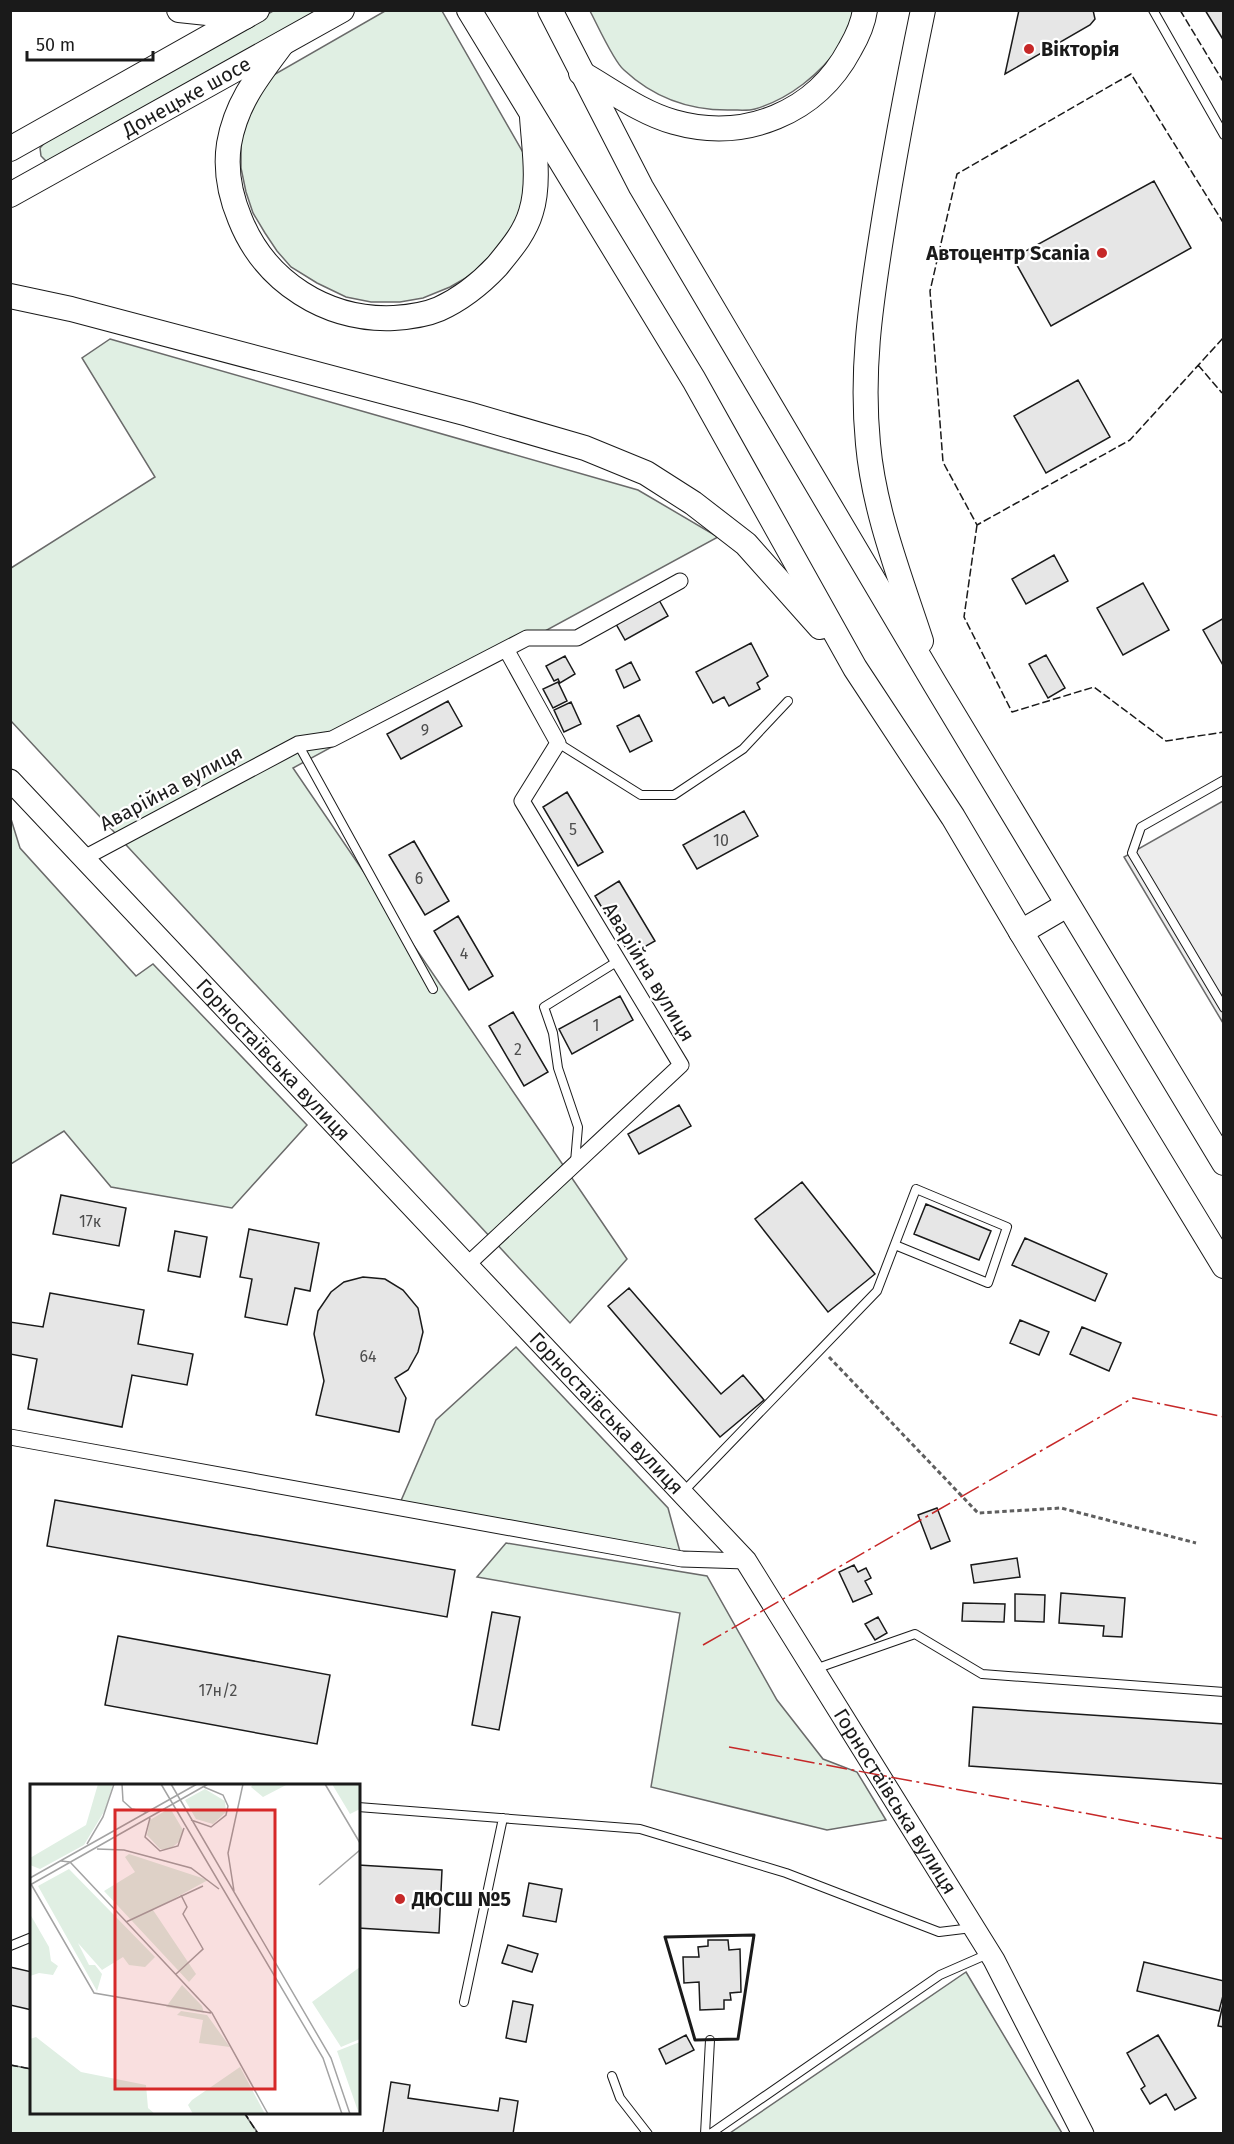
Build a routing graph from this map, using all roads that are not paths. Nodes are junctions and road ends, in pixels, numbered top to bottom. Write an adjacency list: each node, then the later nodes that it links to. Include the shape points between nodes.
1 (178, 10): 8 (main road)
2 (342, 10): 9 (main road, Донецьке шосе)
3 (550, 10): 10 (main road)
4 (865, 10): 10 (main road, via 840,69 803,103 768,122 707,128 674,122 634,104)
5 (923, 10): 20 (main road, via 896,140 868,328 864,388 877,500)
6 (1153, 10): 12 (lane)
7 (471, 13): 11 (main road)
8 (251, 14): 13 (main road, Донецьке шосе)
9 (282, 44): 11 (main road, via 247,91 235,121 227,165 234,204 251,244 283,281 305,296 349,314 380,319 437,310 485,279 520,236 531,212 535,182); 14 (main road, Донецьке шосе)
10 (581, 72): 20 (main road, via 640,187)
11 (532, 115): 19 (main road, via 694,380)
12 (1224, 135)
13 (12, 149)
14 (21, 181): 15 (main road, Донецьке шосе)
15 (10, 195)
16 (10, 296): 19 (main road, via 468,414 585,448 646,473 746,544)
17 (680, 581): 18 (street, Аварійна вулиця, via 577,638 527,638)
18 (506, 649): 22 (street); 23 (street, Аварійна вулиця, via 332,739)
19 (855, 668): 28 (main road, via 953,817)
20 (935, 684): 27 (main road)
21 (788, 700): 22 (lane, via 743,749 674,795 641,795)
22 (558, 743): 29 (street, Аварійна вулиця, via 522,801)
23 (298, 744): 26 (street, Аварійна вулиця); 30 (lane)
24 (10, 780): 26 (main road, Горностаївська вулиця)
25 (1224, 780): 31 (lane, via 1141,827 1132,853)
26 (84, 858): 35 (main road, Горностаївська вулиця)
27 (1067, 904): 28 (main road); 32 (main road)
28 (1021, 932): 36 (main road)
29 (618, 961): 33 (lane, via 544,1007 558,1068 578,1127); 33 (street, Аварійна вулиця, via 681,1065)
30 (433, 989)
31 (1224, 1008)
32 (1224, 1163)
33 (575, 1164): 35 (street, Аварійна вулиця)
34 (895, 1245): 34 (lane, via 916,1189 1007,1227 988,1283); 38 (lane, via 877,1291)
35 (467, 1264): 38 (main road, Горностаївська вулиця)
36 (1224, 1266)
37 (10, 1437): 39 (street, via 682,1559)
38 (682, 1493): 39 (main road, Горностаївська вулиця)
39 (746, 1562): 40 (main road, Горностаївська вулиця)
40 (814, 1670): 41 (lane, via 915,1634 982,1674); 44 (main road, Горностаївська вулиця)
41 (1224, 1692)
42 (360, 1807): 43 (lane)
43 (503, 1818): 44 (lane, via 640,1829 786,1873 939,1932); 48 (lane)
44 (974, 1928): 47 (main road, Горностаївська вулиця)
45 (30, 1938): 46 (lane)
46 (10, 1946)
47 (989, 1953): 53 (lane, via 940,1975); 54 (main road, Горностаївська вулиця)
48 (464, 2002)
49 (710, 2040): 52 (lane)
50 (612, 2076): 51 (lane, via 620,2098)
51 (648, 2133)
52 (705, 2133)
53 (710, 2133)
54 (1083, 2133)

